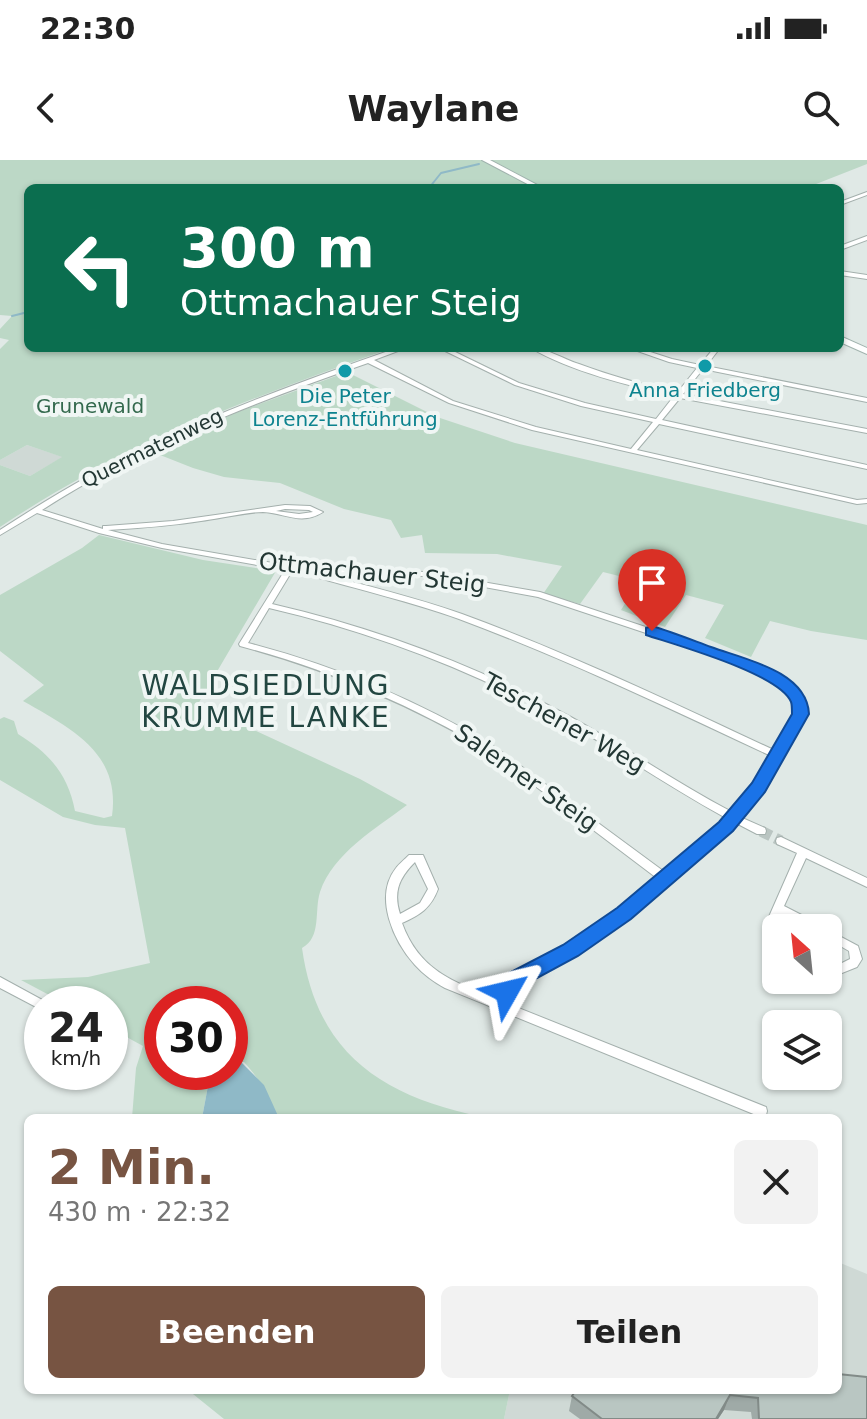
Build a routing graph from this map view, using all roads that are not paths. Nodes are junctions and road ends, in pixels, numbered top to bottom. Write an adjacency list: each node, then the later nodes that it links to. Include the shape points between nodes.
1 (485, 160): 2 (main road)
2 (532, 184)
3 (867, 193): 4 (street)
4 (844, 202)
5 (866, 238): 6 (street)
6 (844, 246)
7 (844, 274): 8 (street)
8 (867, 277)
9 (844, 341): 10 (main road)
10 (867, 351)
11 (391, 352): 16 (street, Quermatenweg)
12 (451, 352): 20 (street, via 531,389)
13 (544, 352): 18 (street, via 601,375)
14 (647, 352): 17 (street)
15 (714, 352): 17 (street)
16 (368, 360): 22 (street, via 469,409); 25 (street, Quermatenweg, via 182,431)
17 (702, 367): 18 (street); 19 (street)
18 (679, 393): 20 (street); 21 (street)
19 (867, 400)
20 (656, 422): 22 (street); 23 (street)
21 (867, 431)
22 (632, 452): 24 (street)
23 (867, 467)
24 (867, 501)
25 (35, 510): 27 (street, Ottmachauer Steig); 28 (street, Quermatenweg)
26 (264, 510): 26 (street, via 297,516 319,512 293,506); 27 (street)
27 (92, 528): 29 (street, Ottmachauer Steig)
28 (0, 533)
29 (290, 568): 30 (street); 31 (street, via 458,616 535,645); 31 (street, Ottmachauer Steig, via 424,574 540,595 767,672 800,702 800,714)
30 (267, 605): 32 (street, Teschener Weg, via 381,637 493,681); 36 (street, Salemer Steig, via 243,644 351,677 463,731)
31 (779, 756): 32 (street)
32 (733, 818): 33 (street, Teschener Weg); 36 (street)
33 (761, 831)
34 (781, 841): 35 (street)
35 (803, 852): 37 (street); 38 (street)
36 (666, 879): 46 (street, via 596,934 517,979)
37 (867, 883)
38 (778, 908): 39 (street); 40 (street)
39 (776, 914)
40 (790, 914)
41 (397, 920): 41 (street, via 392,884 405,863 419,858 433,889 429,902); 46 (street, via 415,960 430,974)
42 (842, 942): 43 (street, via 854,949 856,959)
43 (842, 968)
44 (0, 982): 45 (street)
45 (24, 995)
46 (498, 1004): 47 (street)
47 (761, 1111)

